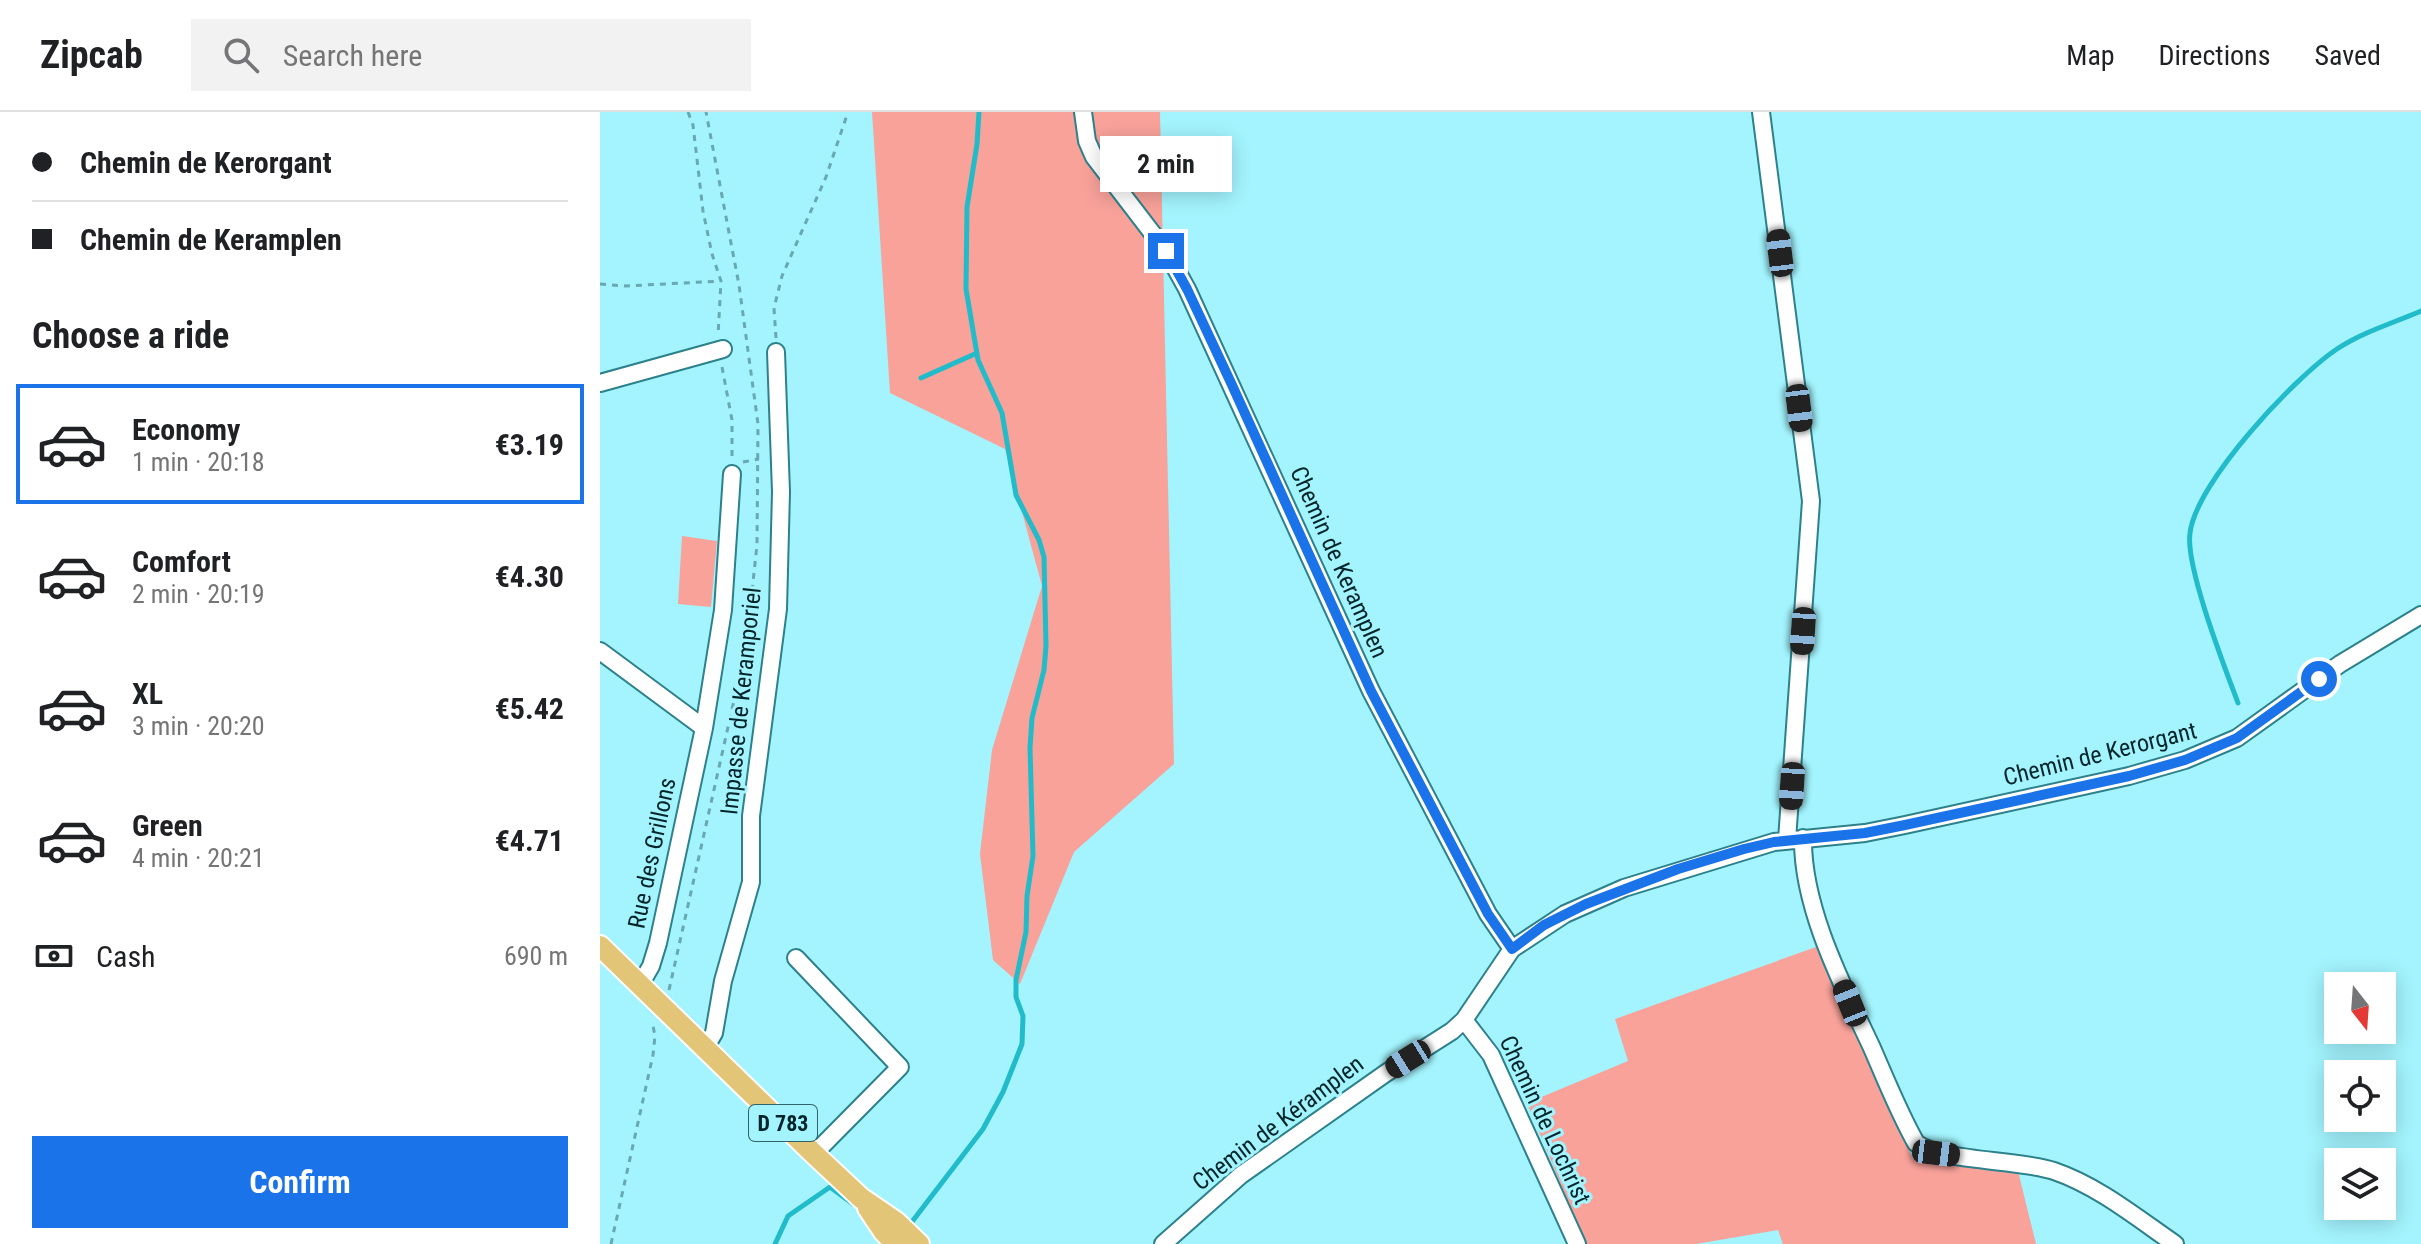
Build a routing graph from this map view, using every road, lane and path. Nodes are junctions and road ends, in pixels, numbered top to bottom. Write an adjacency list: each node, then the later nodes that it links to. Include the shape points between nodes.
1 (688, 112): 5 (path, via 703,211)
2 (848, 112): 8 (path, via 782,276 774,308)
3 (1083, 112): 17 (street, Chemin de Keramplen, via 1094,157 1166,251 1187,289 1371,691 1488,914)
4 (1761, 112): 15 (street, via 1811,501)
5 (721, 281): 6 (path); 7 (path)
6 (600, 284)
7 (720, 349): 9 (street); 10 (path, via 732,420 731,465)
8 (776, 352): 10 (street, Impasse de Keramporiel)
9 (600, 383)
10 (780, 454): 21 (street, Impasse de Keramporiel, via 778,609 751,816 751,882 714,1033)
11 (732, 474): 14 (street, Rue des Grillons, via 723,610)
12 (2421, 615): 15 (street, Chemin de Kerorgant, via 2340,664 2237,738 2185,760 1905,825)
13 (600, 651): 14 (street)
14 (704, 728): 19 (street, Rue des Grillons, via 658,943)
15 (1795, 839): 17 (street, Chemin de Kéramplen, via 1744,849 1624,888 1555,920); 28 (street, via 1827,946 1916,1143 1936,1153 2033,1166 2065,1176)
16 (600, 946): 19 (main road)
17 (1512, 949): 20 (street, Chemin de Kéramplen)
18 (796, 958): 22 (street, via 900,1067)
19 (640, 985): 21 (main road)
20 (1464, 1020): 26 (street, Chemin de Kéramplen, via 1241,1175); 27 (street, Chemin de Lochrist, via 1491,1055)
21 (705, 1048): 22 (main road, D 783)
22 (814, 1154): 23 (main road, D 783)
23 (861, 1198): 24 (main road, D 783); 25 (main road, D 783)
24 (896, 1244)
25 (919, 1244)
26 (1163, 1244)
27 (1577, 1244)
28 (2175, 1244)

